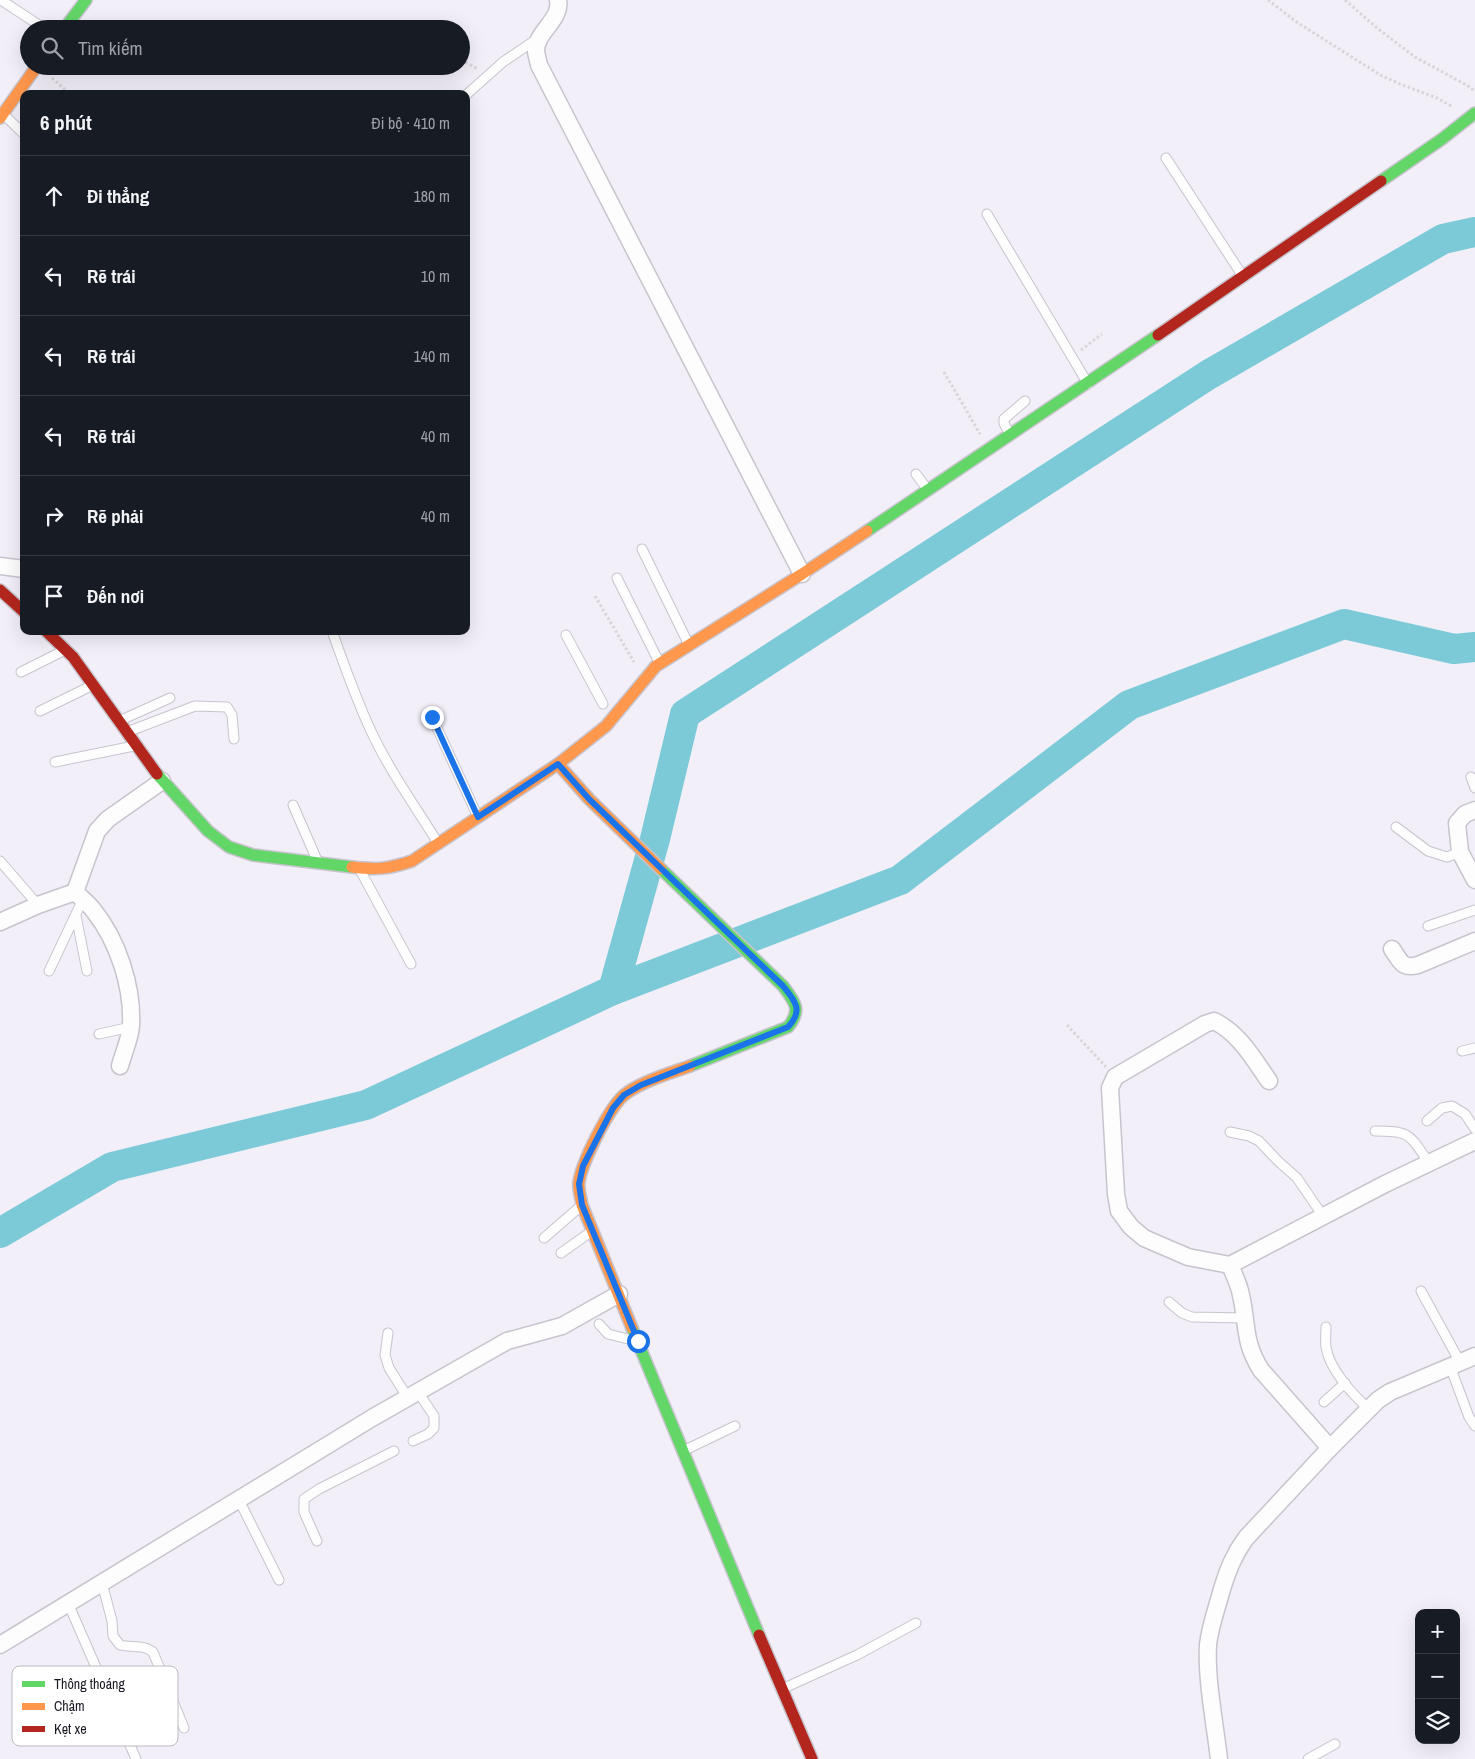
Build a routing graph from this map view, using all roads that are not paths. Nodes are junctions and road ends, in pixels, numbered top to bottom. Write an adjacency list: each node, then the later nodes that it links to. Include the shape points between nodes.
1 (1, 0): 4 (lane)
2 (86, 0): 5 (main road)
3 (558, 0): 6 (street, via 555,15)
4 (31, 20)
5 (71, 20)
6 (540, 38): 8 (lane, via 502,62); 23 (street, via 536,51 539,65)
7 (31, 75): 10 (main road)
8 (470, 91)
9 (1475, 113): 14 (main road)
10 (1, 116): 11 (lane)
11 (20, 131)
12 (1166, 158): 14 (lane)
13 (987, 214): 15 (lane)
14 (1243, 277): 15 (main road)
15 (1088, 384): 17 (main road)
16 (1025, 401): 17 (lane, via 1004,421)
17 (1010, 436): 19 (main road)
18 (916, 474): 19 (lane)
19 (928, 490): 23 (main road)
20 (642, 549): 30 (lane)
21 (0, 566): 22 (street)
22 (20, 568)
23 (802, 574): 30 (main road)
24 (617, 578): 32 (lane)
25 (0, 590): 26 (main road)
26 (20, 608)
27 (50, 635): 31 (main road)
28 (333, 635): 52 (lane, via 372,733)
29 (566, 635): 36 (lane)
30 (689, 646): 32 (main road)
31 (66, 650): 33 (lane); 34 (main road)
32 (660, 664): 44 (main road, via 643,678 600,732)
33 (20, 672)
34 (93, 684): 37 (lane); 39 (main road)
35 (170, 698): 39 (lane)
36 (602, 704)
37 (40, 712)
38 (432, 717): 50 (lane)
39 (119, 722): 40 (main road)
40 (127, 732): 41 (lane, via 195,706 214,706 227,707 232,715); 42 (main road)
41 (234, 739)
42 (136, 746): 43 (lane); 46 (main road)
43 (55, 762)
44 (558, 764): 50 (main road); 81 (main road, via 589,799 783,986 795,1001 797,1011 795,1020 788,1027 641,1085 624,1095 613,1108 583,1166 579,1184)
45 (1471, 777): 47 (lane)
46 (162, 781): 55 (main road, via 208,831 229,847 253,855); 58 (street, via 108,818 97,831)
47 (1475, 788)
48 (293, 805): 55 (lane)
49 (1475, 810): 53 (street, via 1465,814 1457,823)
50 (478, 817): 52 (main road)
51 (1396, 827): 53 (lane, via 1428,851 1447,857)
52 (438, 844): 56 (main road, via 412,861 391,868)
53 (1460, 852): 57 (street)
54 (0, 861): 59 (lane)
55 (318, 862): 56 (main road)
56 (358, 868): 66 (lane)
57 (1475, 880)
58 (79, 896): 59 (street); 61 (lane); 69 (street, via 94,910 115,945 130,1001)
59 (38, 905): 62 (street)
60 (1475, 910): 63 (lane)
61 (76, 916): 67 (lane); 68 (lane)
62 (0, 922)
63 (1428, 926)
64 (1475, 941): 65 (street, via 1409,967 1403,965)
65 (1392, 949)
66 (411, 964)
67 (49, 970)
68 (87, 970)
69 (131, 1028): 70 (lane); 73 (street)
70 (99, 1034)
71 (1475, 1048): 72 (lane)
72 (1462, 1051)
73 (120, 1066)
74 (1269, 1081): 86 (street, via 1243,1044 1227,1027 1214,1021 1115,1076 1110,1088 1119,1211 1144,1238 1188,1257)
75 (1427, 1122): 76 (lane, via 1442,1108 1452,1106 1465,1114)
76 (1475, 1129)
77 (1375, 1131): 80 (lane, via 1406,1134)
78 (1230, 1132): 82 (lane, via 1260,1140 1297,1178)
79 (1475, 1141): 80 (street)
80 (1428, 1163): 82 (street)
81 (582, 1205): 83 (main road); 84 (lane)
82 (1323, 1216): 86 (street)
83 (593, 1231): 85 (lane); 88 (main road)
84 (544, 1238)
85 (561, 1253)
86 (1230, 1265): 90 (street, via 1241,1292)
87 (1421, 1291): 96 (lane)
88 (619, 1294): 94 (main road); 98 (street, via 562,1326 507,1341)
89 (1169, 1302): 90 (lane, via 1182,1313 1192,1316)
90 (1244, 1318): 104 (street, via 1246,1340 1261,1370)
91 (599, 1324): 94 (lane, via 608,1334)
92 (1326, 1327): 97 (lane, via 1330,1360)
93 (388, 1333): 98 (lane, via 385,1356 389,1368)
94 (638, 1341): 106 (main road)
95 (1475, 1356): 96 (street)
96 (1455, 1364): 100 (street, via 1390,1392); 102 (lane, via 1469,1417)
97 (1345, 1383): 99 (lane); 100 (lane)
98 (413, 1395): 103 (lane, via 434,1416 434,1428); 107 (street)
99 (1324, 1402)
100 (1369, 1409): 104 (street)
101 (735, 1426): 106 (lane)
102 (1475, 1426)
103 (412, 1441)
104 (1330, 1448): 123 (street, via 1246,1538 1231,1562 1208,1645)
105 (394, 1450): 108 (lane, via 304,1499 304,1512)
106 (683, 1451): 116 (main road)
107 (239, 1500): 109 (lane); 110 (street)
108 (317, 1541)
109 (279, 1580)
110 (102, 1583): 111 (street); 115 (lane, via 113,1636 120,1645 142,1646 153,1652)
111 (68, 1603): 113 (street); 114 (lane)
112 (916, 1623): 116 (lane)
113 (0, 1645)
114 (95, 1666)
115 (159, 1666)
116 (782, 1689): 122 (main road)
117 (178, 1713): 118 (lane)
118 (184, 1728)
119 (1335, 1744): 124 (lane)
120 (130, 1746): 121 (lane)
121 (136, 1759)
122 (812, 1759)
123 (1218, 1759)
124 (1308, 1759)

